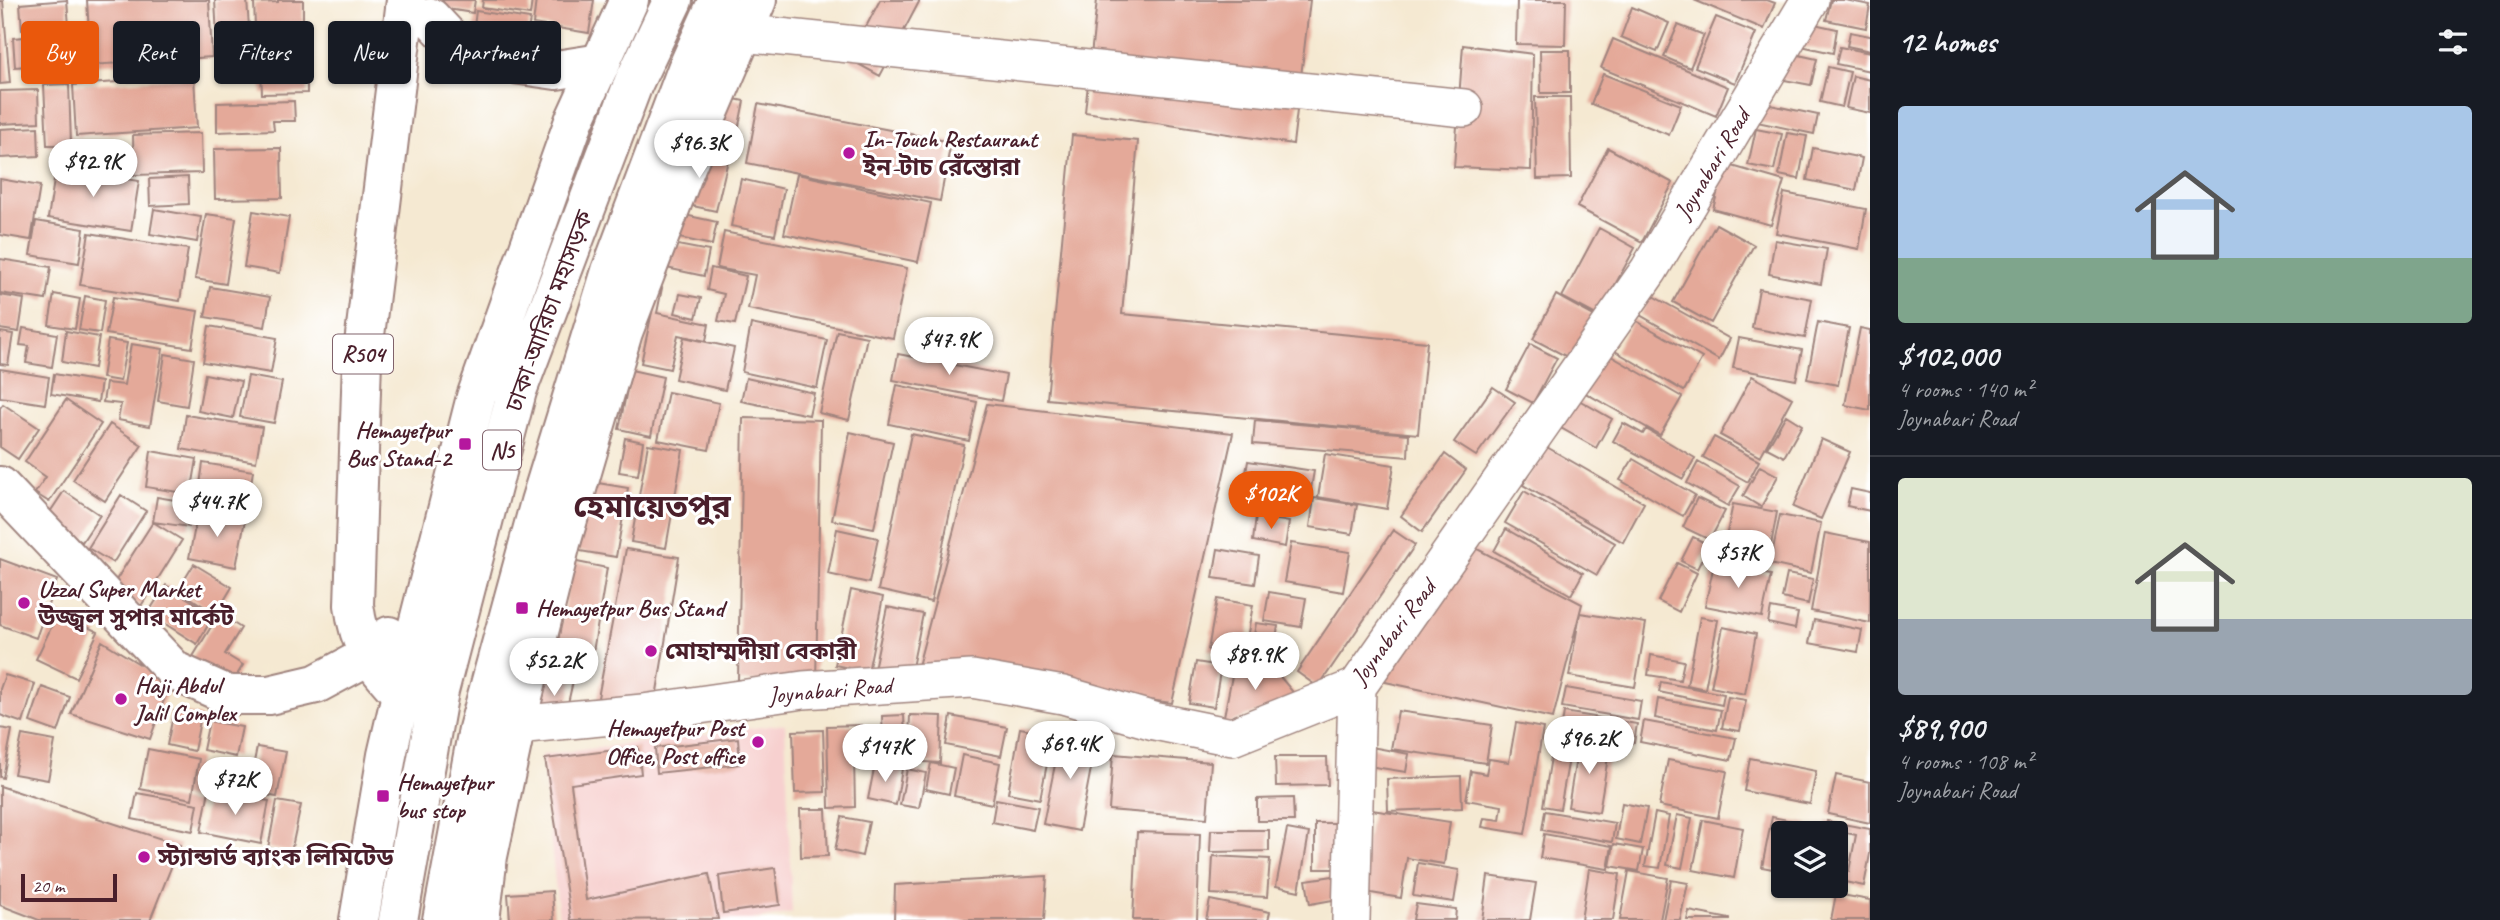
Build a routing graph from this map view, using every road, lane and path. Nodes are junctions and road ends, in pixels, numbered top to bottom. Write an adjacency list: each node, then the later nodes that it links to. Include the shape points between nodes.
1 (629, 0): 7 (main road)
2 (673, 0): 14 (main road, ঢাকা-আরিচা মহাসড়ক / N5, via 633,84 517,391 439,691)
3 (718, 0): 15 (main road, ঢাকা-আরিচা মহাসড়ক / N5, via 611,271 540,502 478,729)
4 (1810, 0): 11 (street, Joynabari Road, via 1649,270)
5 (423, 6): 7 (main road, via 461,50 556,70); 10 (main road, R504, via 389,362 381,603)
6 (749, 17): 8 (street); 12 (main road, via 623,332 561,543)
7 (601, 63): 10 (main road, via 574,121)
8 (1464, 108)
9 (0, 486): 10 (main road, via 175,671 228,695 269,695 316,684)
10 (389, 649): 13 (main road, via 402,695)
11 (1357, 687): 12 (street, Joynabari Road, via 1232,737 1062,695 972,679 803,690); 17 (street)
12 (516, 725): 16 (main road, via 488,856)
13 (359, 920)
14 (398, 920)
15 (442, 920)
16 (480, 920)
17 (1351, 920)

